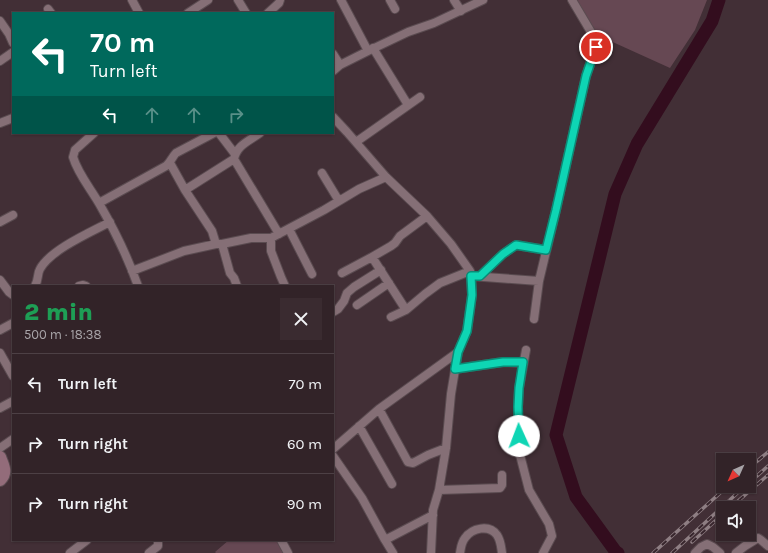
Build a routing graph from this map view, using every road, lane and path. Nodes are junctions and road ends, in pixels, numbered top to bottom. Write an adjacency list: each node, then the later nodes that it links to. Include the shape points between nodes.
1 (132, 0): 12 (street)
2 (208, 0): 13 (street)
3 (238, 0): 14 (street)
4 (280, 0): 15 (street)
5 (341, 0): 18 (street)
6 (390, 0): 10 (street)
7 (454, 0): 11 (street)
8 (572, 0): 49 (street, via 596,47 586,76)
9 (479, 1): 11 (street)
10 (395, 9)
11 (461, 11): 18 (street)
12 (138, 12)
13 (190, 12)
14 (245, 12)
15 (269, 12)
16 (0, 21): 17 (street)
17 (12, 41)
18 (371, 50): 22 (street); 25 (street)
19 (12, 53): 21 (street)
20 (334, 56): 22 (street)
21 (0, 61)
22 (340, 65): 23 (street)
23 (334, 70)
24 (420, 97): 25 (street)
25 (408, 105): 33 (street)
26 (12, 118): 28 (street)
27 (334, 118): 33 (street)
28 (0, 123)
29 (93, 134): 40 (street, via 74,150 72,157 79,173)
30 (212, 134): 35 (street, via 176,153)
31 (220, 134): 34 (street)
32 (258, 134): 34 (street, via 240,146)
33 (356, 142): 37 (street)
34 (235, 157): 38 (street); 46 (street)
35 (170, 163): 38 (street); 40 (street)
36 (322, 173): 39 (street)
37 (386, 178): 39 (street); 42 (street)
38 (185, 190): 48 (street)
39 (339, 201): 45 (street)
40 (99, 203): 44 (street)
41 (13, 215): 43 (street)
42 (427, 216): 50 (street, via 400,236 395,243); 55 (street)
43 (0, 222)
44 (110, 222): 52 (street); 59 (street, via 77,238 53,255 39,270)
45 (289, 229): 46 (street); 54 (street)
46 (279, 234): 47 (street)
47 (271, 238): 48 (street, via 251,238); 62 (street, via 271,251)
48 (219, 244): 52 (street, via 184,251); 61 (street)
49 (546, 250): 55 (street, via 516,245); 57 (street)
50 (372, 257): 51 (street); 53 (street)
51 (381, 270): 58 (street); 66 (street, via 346,292 344,302)
52 (132, 271): 60 (street)
53 (342, 273)
54 (312, 274)
55 (474, 274): 57 (street); 65 (street, via 440,283); 72 (street, via 467,331)
56 (0, 280): 63 (street)
57 (539, 281): 68 (street)
58 (389, 283): 64 (street); 65 (street)
59 (35, 285)
60 (138, 285)
61 (237, 285)
62 (285, 285)
63 (12, 295)
64 (357, 305)
65 (406, 310): 67 (street)
66 (334, 311)
67 (391, 317)
68 (534, 319)
69 (12, 324): 70 (street)
70 (0, 330)
71 (526, 350): 74 (street)
72 (458, 352): 75 (street); 79 (street)
73 (0, 353): 76 (street)
74 (523, 362): 75 (street, via 503,362); 104 (street, via 518,407 519,451 529,490 549,524 552,536)
75 (455, 369): 84 (street)
76 (12, 374)
77 (12, 402): 78 (street)
78 (0, 408)
79 (380, 409): 80 (street); 84 (street, via 408,462 413,463)
80 (359, 426): 82 (street); 89 (street)
81 (12, 440): 83 (street)
82 (334, 446)
83 (0, 448)
84 (446, 448): 90 (street)
85 (0, 457): 88 (main road)
86 (334, 457): 92 (street, via 362,498)
87 (502, 475): 90 (street, via 500,488)
88 (6, 476)
89 (392, 484)
90 (439, 490): 91 (street)
91 (433, 515): 92 (street); 101 (street)
92 (385, 540): 100 (street)
93 (86, 541): 97 (street)
94 (158, 541): 98 (street, via 158,546)
95 (282, 541): 99 (street)
96 (768, 546): 107 (street, via 758,538)
97 (70, 553)
98 (149, 553)
99 (288, 553)
100 (392, 553)
101 (431, 553)
102 (460, 553): 103 (street, via 464,538 478,529 488,529 496,534)
103 (502, 553)
104 (543, 553)
105 (695, 553): 106 (street, via 706,544)
106 (720, 553)
107 (736, 553)

